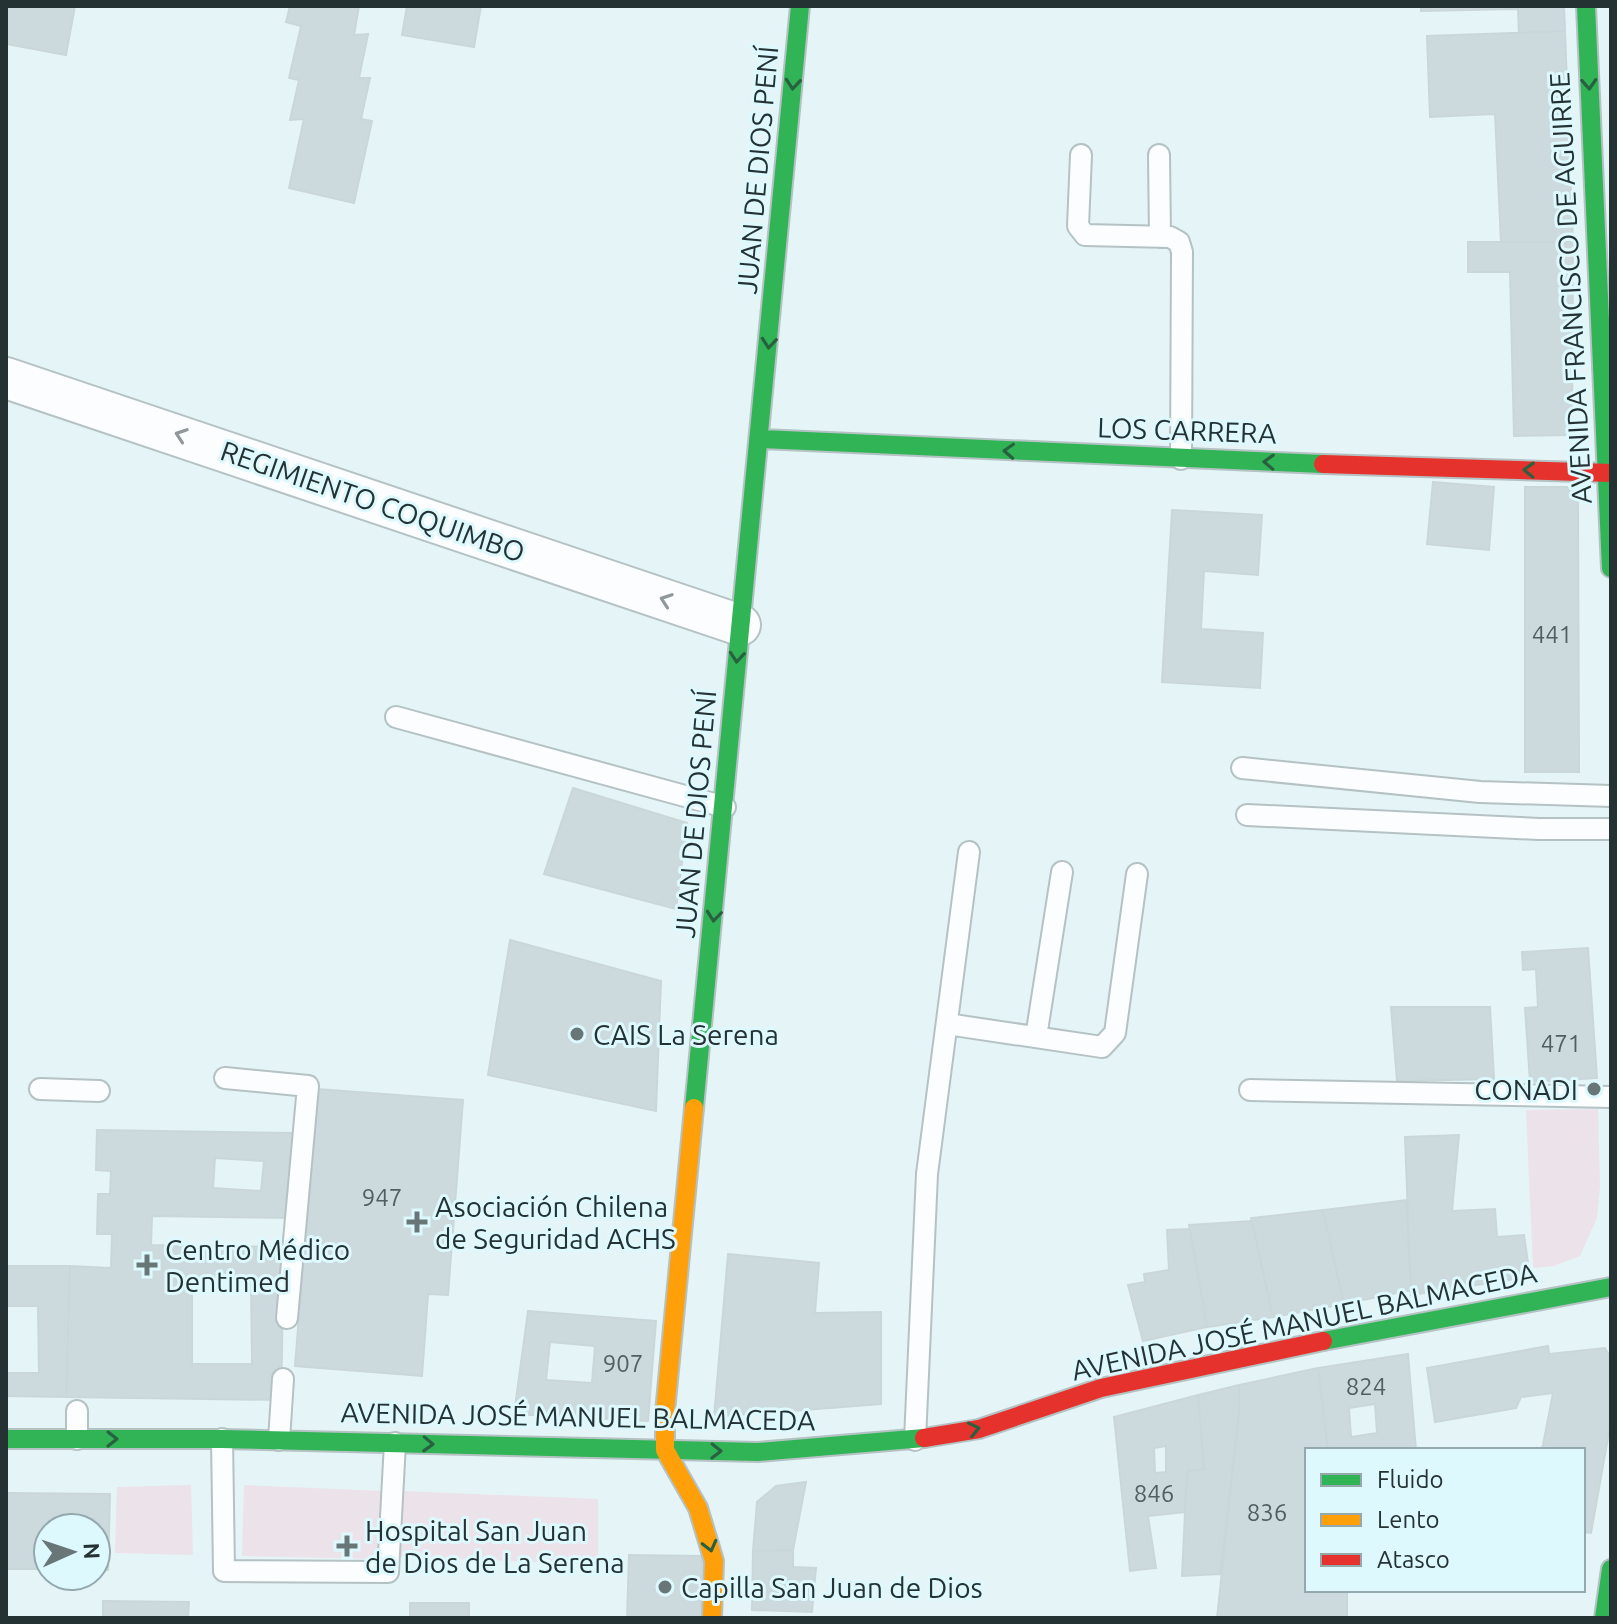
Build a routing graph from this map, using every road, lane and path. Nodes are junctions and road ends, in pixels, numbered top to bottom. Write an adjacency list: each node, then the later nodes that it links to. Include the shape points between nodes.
1 (800, 6): 7 (main road, JUAN DE DIOS PENÍ, one-way to 7)
2 (1586, 6): 9 (main road, AVENIDA FRANCISCO DE AGUIRRE, one-way to 9)
3 (1081, 155): 5 (lane, via 1081,232)
4 (1159, 155): 5 (lane)
5 (1160, 237): 8 (lane, via 1179,242 1182,252)
6 (6, 378): 11 (street, REGIMIENTO COQUIMBO, one-way to 6)
7 (760, 439): 8 (main road, LOS CARRERA, one-way to 7); 11 (main road, JUAN DE DIOS PENÍ)
8 (1181, 459): 9 (main road, LOS CARRERA, one-way to 8)
9 (1609, 473): 10 (main road, AVENIDA FRANCISCO DE AGUIRRE)
10 (1611, 568)
11 (740, 625): 15 (main road, JUAN DE DIOS PENÍ, one-way to 15)
12 (396, 717): 15 (lane)
13 (1242, 768): 14 (lane, via 1480,792)
14 (1611, 796)
15 (725, 807): 38 (main road, JUAN DE DIOS PENÍ, one-way to 38)
16 (1247, 815): 17 (lane)
17 (1611, 829)
18 (969, 852): 21 (lane)
19 (1062, 872): 22 (lane)
20 (1137, 874): 22 (lane, via 1115,1033 1102,1047)
21 (947, 1024): 22 (lane); 36 (lane, via 927,1174)
22 (1036, 1037)
23 (225, 1078): 29 (lane, via 308,1086)
24 (40, 1089): 26 (lane)
25 (1250, 1090): 27 (lane)
26 (99, 1091)
27 (1611, 1097)
28 (1611, 1287): 36 (main road, AVENIDA JOSÉ MANUEL BALMACEDA, one-way to 28, via 979,1429 1115,1384)
29 (287, 1318)
30 (283, 1379): 35 (lane)
31 (77, 1411): 33 (lane)
32 (6, 1439): 33 (main road, AVENIDA JOSÉ MANUEL BALMACEDA)
33 (77, 1439): 34 (main road, AVENIDA JOSÉ MANUEL BALMACEDA, one-way to 34)
34 (222, 1439): 35 (main road, AVENIDA JOSÉ MANUEL BALMACEDA); 37 (lane, via 224,1571 388,1572)
35 (279, 1440): 37 (main road, AVENIDA JOSÉ MANUEL BALMACEDA)
36 (915, 1440): 38 (main road, AVENIDA JOSÉ MANUEL BALMACEDA, one-way to 36, via 758,1452)
37 (395, 1443): 38 (main road, AVENIDA JOSÉ MANUEL BALMACEDA, one-way to 38)
38 (665, 1450): 40 (main road, JUAN DE DIOS PENÍ, one-way to 40, via 708,1536 714,1561)
39 (1611, 1569): 41 (main road)
40 (712, 1618)
41 (1604, 1618)

